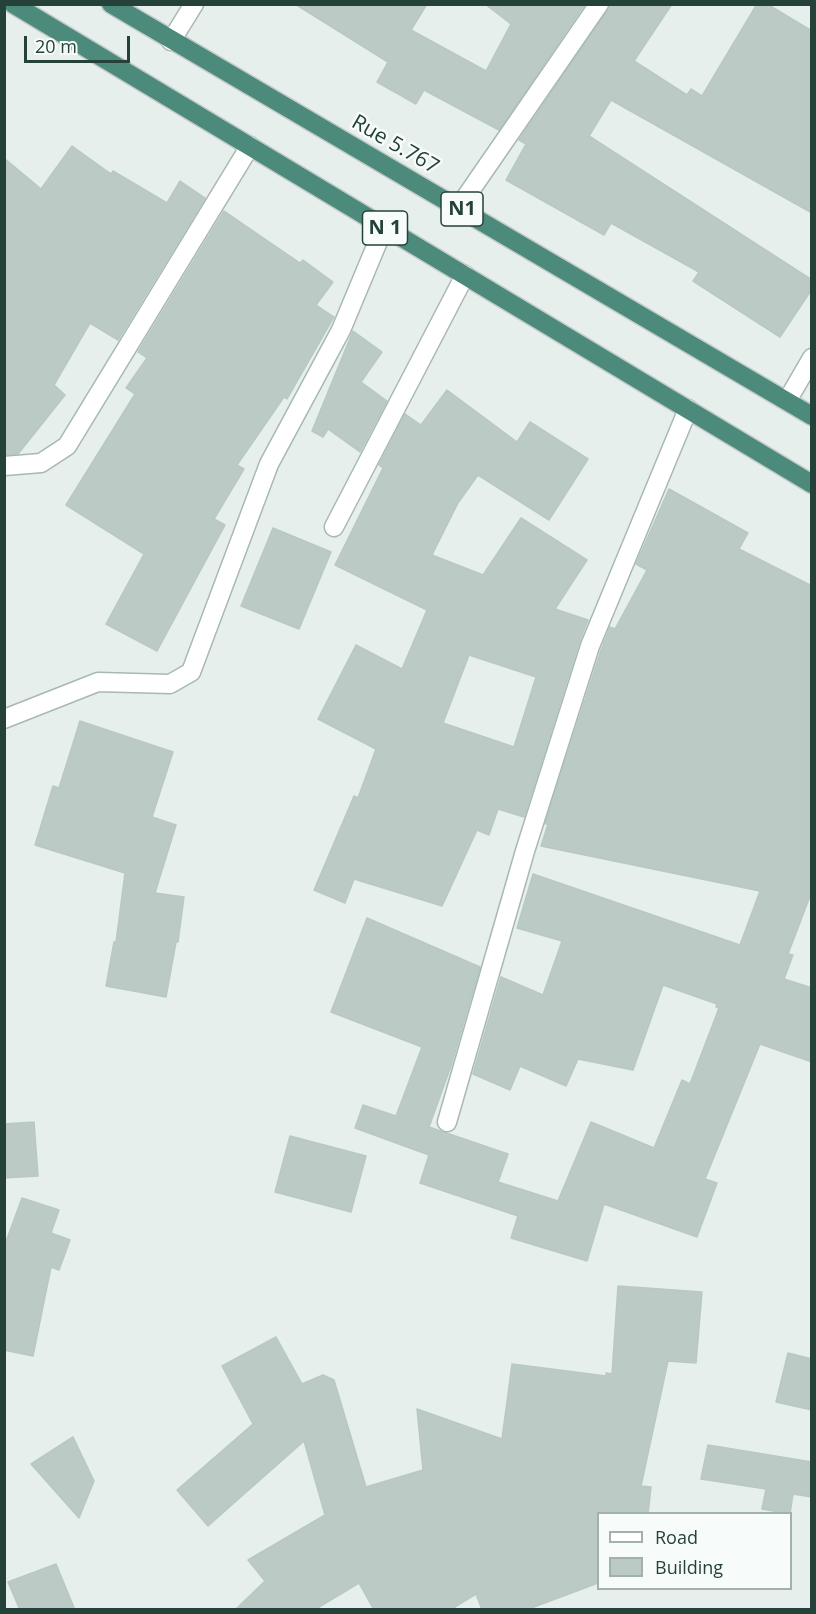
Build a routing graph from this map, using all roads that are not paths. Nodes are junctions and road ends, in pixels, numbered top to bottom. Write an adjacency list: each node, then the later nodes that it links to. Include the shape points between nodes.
1 (13, 4): 6 (highway, N 1)
2 (111, 4): 5 (highway, Rue 5.767 / N1)
3 (194, 4): 5 (street)
4 (599, 4): 7 (street)
5 (171, 41): 7 (highway, Rue 5.767 / N1)
6 (250, 146): 8 (highway, N 1); 14 (street, via 68,446 41,463)
7 (459, 207): 11 (highway, Rue 5.767 / N1)
8 (384, 227): 9 (highway, N 1); 17 (street, via 340,330 269,464 190,672 170,684 98,682)
9 (465, 275): 12 (highway, N 1); 16 (street)
10 (812, 358): 11 (street)
11 (787, 401): 13 (highway, Rue 5.767 / N1)
12 (688, 409): 15 (highway, N 1); 18 (street, via 590,646 525,851)
13 (812, 416)
14 (4, 465)
15 (812, 484)
16 (334, 527)
17 (4, 719)
18 (447, 1122)

